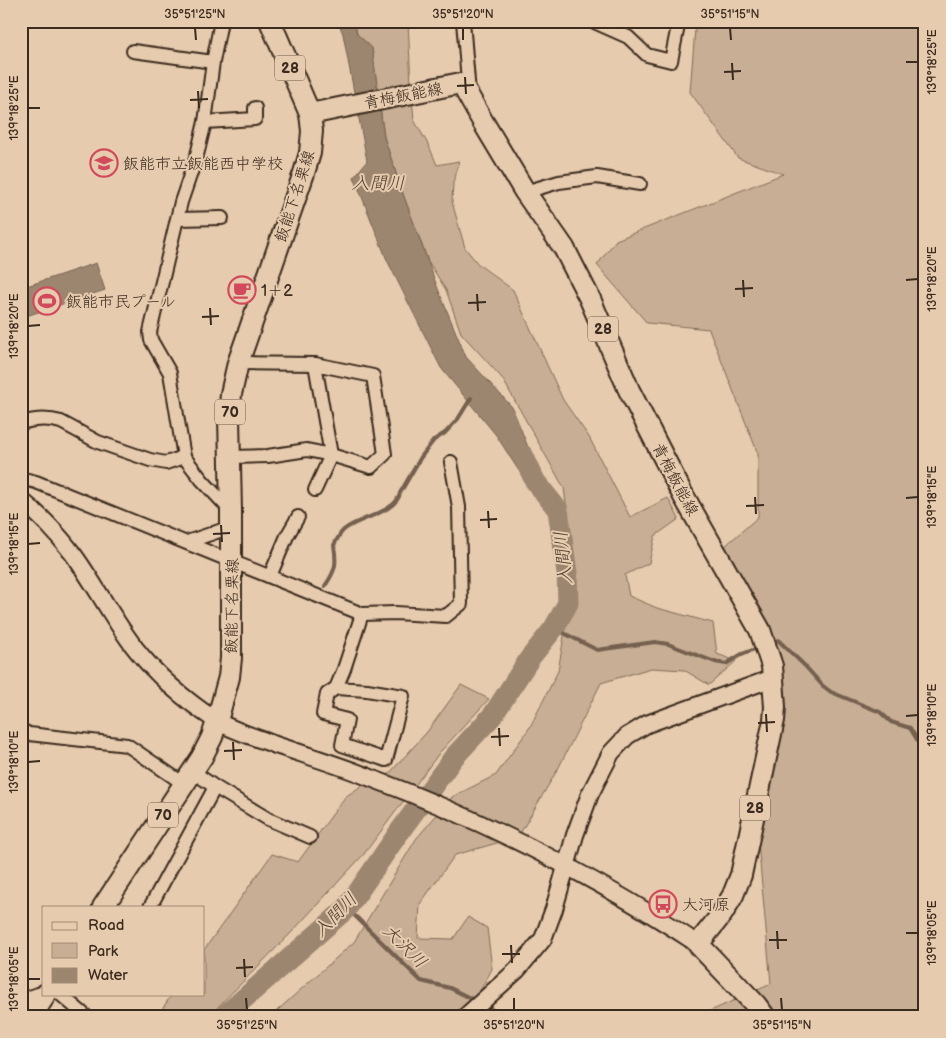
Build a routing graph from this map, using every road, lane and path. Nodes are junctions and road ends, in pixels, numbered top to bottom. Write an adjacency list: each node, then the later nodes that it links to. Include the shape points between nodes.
1 (221, 21): 7 (street)
2 (270, 21): 10 (main road, 飯能下名栗線 / 28)
3 (463, 21): 8 (street)
4 (592, 21): 5 (street, via 628,37 647,55 671,61)
5 (679, 21)
6 (133, 51): 7 (street)
7 (213, 62): 11 (street)
8 (469, 95): 10 (main road, 青梅飯能線, via 460,84); 13 (main road, 青梅飯能線 / 28)
9 (255, 108): 11 (street, via 256,119)
10 (310, 114): 16 (main road, 飯能下名栗線 / 70, via 310,153)
11 (205, 122): 15 (street)
12 (640, 184): 13 (street, via 598,177 559,182)
13 (524, 192): 32 (main road, 青梅飯能線 / 28, via 564,248 590,298 629,390 683,495 760,630)
14 (222, 218): 15 (street)
15 (178, 219): 20 (street, via 150,332 151,340 170,373)
16 (238, 364): 17 (street); 21 (main road, 飯能下名栗線 / 70, via 229,417)
17 (315, 364): 19 (street); 19 (street, via 373,376 385,454 371,467)
18 (21, 424): 20 (street, via 54,420 98,442 150,460 166,463)
19 (331, 455): 21 (street, via 307,450); 24 (street)
20 (184, 457): 27 (street)
21 (231, 457): 27 (main road, 飯能下名栗線 / 70)
22 (451, 462): 31 (street, via 459,507 461,604 446,616)
23 (21, 483): 28 (street, via 28,480 36,482)
24 (315, 490)
25 (21, 500): 34 (street, via 73,554 149,665 183,697)
26 (298, 517): 30 (street)
27 (231, 519): 28 (street); 29 (main road, 飯能下名栗線 / 70)
28 (187, 542): 29 (street)
29 (232, 561): 30 (street); 34 (main road, 飯能下名栗線 / 70, via 231,658)
30 (270, 576): 31 (street)
31 (362, 614): 33 (street)
32 (771, 669): 39 (street, via 627,736 611,753 590,794); 42 (main road, 青梅飯能線 / 28, via 774,720 741,875 722,914)
33 (336, 688): 33 (street, via 327,694 323,714 347,720 342,745 386,760 403,696)
34 (217, 721): 36 (main road, 飯能下名栗線 / 70, via 202,757); 39 (street, via 438,805)
35 (21, 730): 36 (street, via 30,734 127,745)
36 (188, 778): 37 (street); 40 (main road, 飯能下名栗線 / 70)
37 (215, 787): 38 (street, via 268,819); 41 (street)
38 (310, 837)
39 (565, 866): 42 (street); 49 (street, via 543,939 517,970)
40 (103, 906)
41 (151, 906)
42 (698, 944): 50 (main road)
43 (42, 994): 46 (street)
44 (49, 996): 47 (main road)
45 (52, 996): 48 (street)
46 (21, 1000)
47 (31, 1017)
48 (87, 1017)
49 (465, 1017)
50 (765, 1017)

